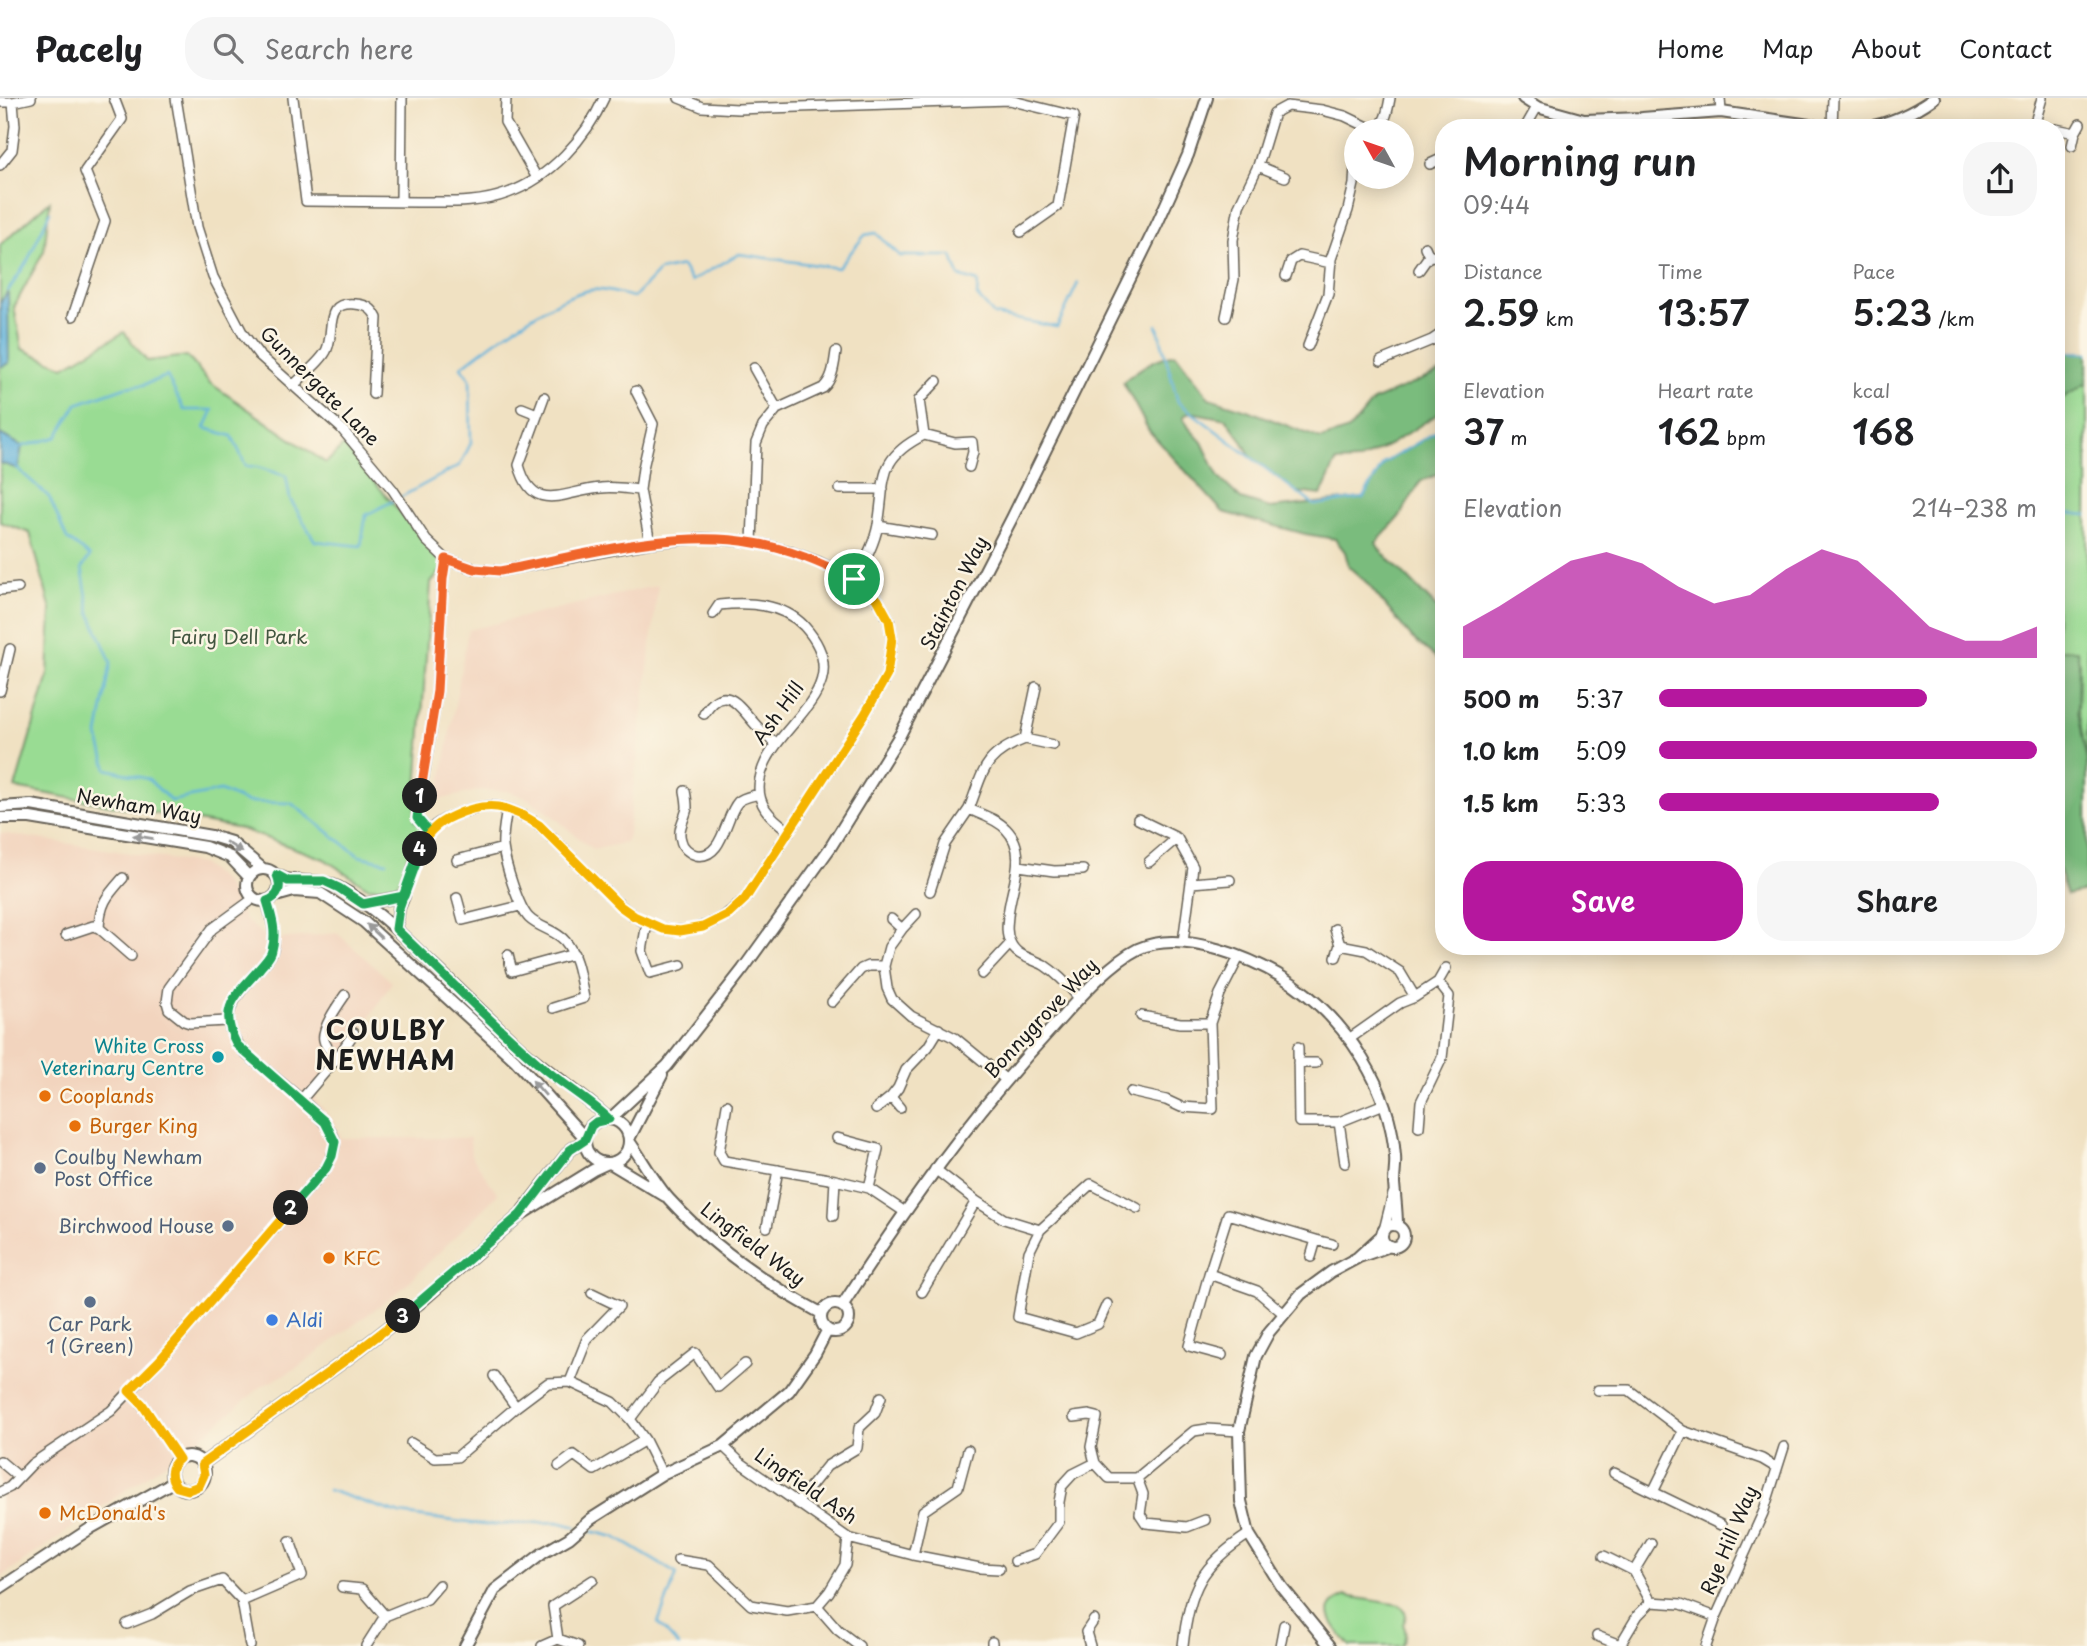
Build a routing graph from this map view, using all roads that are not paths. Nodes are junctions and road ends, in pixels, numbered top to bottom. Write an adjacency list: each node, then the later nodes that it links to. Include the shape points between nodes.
1 (31, 98): 18 (street)
2 (114, 98): 48 (street, via 122,119 85,171 105,221)
3 (176, 98): 56 (street, Gunnergate Lane, via 197,227 213,277 243,334)
4 (293, 98): 42 (street, via 306,201)
5 (402, 98): 42 (street)
6 (506, 98): 40 (street, via 505,122)
7 (604, 98): 40 (street, via 595,118 566,154)
8 (679, 98): 20 (street, via 702,107)
9 (738, 98): 20 (street)
10 (1207, 98): 148 (street, Stainton Way, via 1188,156 1157,224 900,735 815,870)
11 (1390, 98): 23 (street)
12 (1523, 98): 19 (street)
13 (1720, 98): 21 (street)
14 (1833, 98): 28 (street)
15 (1934, 98): 29 (street)
16 (2042, 98): 30 (street)
17 (0, 102): 18 (street)
18 (13, 102): 37 (street, via 12,150)
19 (1537, 107): 24 (street); 25 (street)
20 (738, 109): 43 (street, via 1009,100 1074,116 1058,206)
21 (1721, 112): 26 (street); 27 (street)
22 (1349, 119): 38 (street, via 1287,106 1274,113)
23 (1384, 119)
24 (1530, 119)
25 (1580, 119)
26 (1670, 119)
27 (1758, 119)
28 (1832, 119)
29 (1904, 119)
30 (2035, 119)
31 (2080, 124): 33 (street)
32 (2065, 131): 33 (street)
33 (2075, 133): 34 (street)
34 (2072, 146)
35 (1435, 161): 36 (street)
36 (1430, 164)
37 (0, 165)
38 (1258, 166): 39 (street); 49 (street, via 1239,206 1233,240 1234,279)
39 (1285, 177)
40 (537, 178): 42 (street, via 508,193 470,201)
41 (1353, 189): 45 (street)
42 (401, 202)
43 (1021, 232)
44 (1435, 254): 46 (street, via 1427,251)
45 (1331, 262): 47 (street, via 1299,256 1291,261); 51 (street, via 1328,294)
46 (1419, 270)
47 (1286, 276)
48 (73, 316)
49 (1226, 317)
50 (1435, 338): 53 (street)
51 (1308, 346)
52 (836, 352): 61 (street, via 827,384)
53 (1381, 361)
54 (754, 368): 61 (street)
55 (937, 382): 63 (street, via 919,400)
56 (293, 386): 58 (street, via 328,348 332,315 338,307 366,305 377,318); 72 (street, Gunnergate Lane, via 341,429 393,490 426,540)
57 (636, 391): 67 (street, via 653,424)
58 (373, 394)
59 (544, 397): 62 (street)
60 (522, 408): 62 (street)
61 (776, 409): 71 (street, via 756,443)
62 (537, 414): 67 (street, via 519,465 535,494 553,498 603,487)
63 (923, 435): 64 (street, via 972,442); 66 (street, via 891,459)
64 (969, 467)
65 (840, 489): 66 (street)
66 (883, 489): 68 (street)
67 (640, 490): 70 (street)
68 (878, 526): 69 (street); 73 (street)
69 (932, 535)
70 (650, 542): 71 (street, Gunnergate Lane, via 703,538); 72 (street, Gunnergate Lane, via 500,571)
71 (752, 542): 73 (street, Gunnergate Lane, via 786,550)
72 (446, 559): 91 (street, via 437,691 417,818)
73 (854, 579): 92 (street, Gunnergate Lane, via 878,600 889,620 892,638 887,675)
74 (18, 588): 75 (street)
75 (0, 590)
76 (713, 614): 82 (street, Ash Hill, via 719,605 773,607 794,618 816,642 822,662 814,699)
77 (10, 649): 79 (street)
78 (1036, 687): 81 (street)
79 (0, 691)
80 (704, 714): 82 (street, via 712,702 732,699)
81 (1025, 739): 83 (street); 88 (street, via 996,753)
82 (776, 744): 85 (street, Ash Hill, via 762,769)
83 (1053, 745)
84 (685, 791): 85 (street, via 687,807 680,840 692,854 701,855 719,842 738,802)
85 (759, 794): 92 (street, via 767,813)
86 (0, 807): 98 (street, Newham Way, one-way to 98, via 31,805 211,836 231,842)
87 (507, 809): 91 (street, Gunnergate Lane, via 472,807); 94 (street); 114 (street, Gunnergate Lane, via 539,825 620,906)
88 (968, 809): 97 (street, via 1006,828 1013,838); 105 (street, via 945,844)
89 (0, 818): 101 (street, Newham Way, one-way to 89, via 230,857 205,847 30,818)
90 (1138, 819): 93 (street)
91 (428, 831): 106 (street)
92 (789, 831): 114 (street, Gunnergate Lane, via 745,899 729,914 703,927 680,931)
93 (1177, 838): 96 (street); 104 (street, via 1193,867)
94 (503, 848): 95 (street); 111 (street)
95 (457, 860)
96 (1149, 862)
97 (1018, 866): 99 (street); 121 (street, via 1008,908)
98 (263, 869): 100 (street, Newham Way); 101 (street)
99 (1083, 870)
100 (277, 875): 108 (street, via 280,887); 110 (street, Newham Way, via 288,881 324,881)
101 (249, 877): 108 (street, Newham Way, via 252,897)
102 (123, 878): 115 (street, via 104,899)
103 (1230, 880): 104 (street)
104 (1191, 883): 120 (street)
105 (930, 891)
106 (404, 896): 110 (street); 116 (street)
107 (457, 898): 111 (street, via 463,920)
108 (271, 899): 139 (street, via 272,951 236,995); 161 (street, one-way to 108, via 515,1060 364,922 320,893 294,891)
109 (249, 902): 139 (street, via 212,929 169,988 169,1009 178,1018 190,1023)
110 (363, 904): 116 (street, Newham Way)
111 (520, 906): 123 (street, via 530,919 564,939)
112 (916, 914): 117 (street)
113 (891, 919): 117 (street)
114 (647, 923): 128 (street, via 642,951 650,973)
115 (99, 928): 119 (street); 125 (street)
116 (396, 929): 157 (street, Newham Way, via 544,1068)
117 (902, 929): 129 (street, via 889,947)
118 (1335, 929): 122 (street)
119 (66, 935)
120 (1183, 942): 126 (street, Bonnygrove Way); 135 (street, Bonnygrove Way, via 1139,949)
121 (1010, 944): 131 (street); 135 (street, via 1054,972)
122 (1340, 945): 127 (street); 134 (street, via 1366,950 1400,972)
123 (573, 954): 124 (street, via 512,971); 137 (street, via 584,998)
124 (508, 955)
125 (131, 956)
126 (1239, 957): 140 (street); 143 (street, Bonnygrove Way, via 1310,996)
127 (1336, 957)
128 (681, 965)
129 (884, 966): 136 (street, via 861,969); 141 (street, via 887,988 901,1009)
130 (1446, 968): 132 (street)
131 (982, 974)
132 (1438, 982): 134 (street); 159 (street, via 1450,996 1442,1058 1421,1102)
133 (345, 995): 145 (street, via 323,1037)
134 (1415, 997): 143 (street)
135 (1079, 998): 149 (street, Bonnygrove Way)
136 (832, 1002)
137 (553, 1008)
138 (1141, 1016): 140 (street)
139 (227, 1021): 152 (street, via 237,1045)
140 (1210, 1023): 150 (street, via 1213,1110 1181,1107)
141 (939, 1029): 149 (street); 151 (street)
142 (354, 1033): 145 (street)
143 (1349, 1039): 153 (street, Bonnygrove Way)
144 (1298, 1047): 146 (street)
145 (337, 1058): 152 (street)
146 (1298, 1063): 147 (street); 158 (street, via 1299,1122)
147 (1316, 1063)
148 (667, 1066): 157 (street, Stainton Way); 162 (street, Stainton Way)
149 (1005, 1079): 165 (street, Bonnygrove Way)
150 (1131, 1092)
151 (891, 1097): 155 (street); 156 (street)
152 (301, 1100): 198 (street, via 325,1122 335,1142 326,1168)
153 (1384, 1104): 158 (street); 168 (street, Bonnygrove Way, via 1395,1156)
154 (727, 1105): 166 (street, via 719,1152 724,1161)
155 (900, 1108)
156 (876, 1109)
157 (610, 1119): 161 (street, via 591,1126); 162 (street, via 623,1126)
158 (1339, 1122): 164 (street)
159 (1419, 1127)
160 (837, 1138): 169 (street, via 878,1149)
161 (585, 1139): 163 (street, via 588,1153); 174 (street, via 570,1150)
162 (629, 1140): 163 (street, via 626,1153); 170 (street, Lingfield Way)
163 (608, 1163): 170 (street, Lingfield Way); 174 (street)
164 (1345, 1163)
165 (935, 1169): 171 (street); 173 (street, Bonnygrove Way)
166 (778, 1170): 167 (street); 177 (street)
167 (835, 1180): 169 (street); 175 (street)
168 (1394, 1185): 176 (street, Bonnygrove Way); 179 (street, Bonnygrove Way)
169 (869, 1188): 173 (street)
170 (667, 1197): 190 (street, Lingfield Way, via 743,1263)
171 (976, 1201): 178 (street, via 1004,1219); 186 (street)
172 (1137, 1208): 178 (street, via 1091,1184)
173 (905, 1212): 189 (street, Bonnygrove Way)
174 (520, 1215): 213 (street, via 421,1302)
175 (833, 1216)
176 (1397, 1225): 179 (street); 182 (street, via 1404,1239)
177 (767, 1227)
178 (1040, 1230): 188 (street, via 1029,1252 1018,1317 1076,1333 1098,1324)
179 (1383, 1233): 182 (street); 184 (street)
180 (1316, 1240): 181 (street); 183 (street); 185 (street, via 1228,1214)
181 (1332, 1244)
182 (1390, 1246): 184 (street)
183 (1311, 1257)
184 (1357, 1258): 191 (street, via 1301,1294)
185 (1209, 1274): 191 (street, via 1257,1291); 193 (street, via 1189,1346)
186 (922, 1292)
187 (592, 1293): 196 (street, via 619,1306 587,1339)
188 (1107, 1304)
189 (842, 1306): 190 (street, via 834,1304); 192 (street, via 848,1314 847,1325 838,1332)
190 (821, 1313): 192 (street)
191 (1283, 1313): 203 (street, via 1255,1356)
192 (827, 1331): 207 (street, via 789,1391)
193 (1222, 1355)
194 (745, 1364): 202 (street, via 719,1387 695,1353 658,1382)
195 (494, 1376): 200 (street)
196 (570, 1382): 200 (street, via 548,1383); 202 (street, via 613,1402)
197 (1598, 1390): 204 (street, via 1629,1390)
198 (129, 1391): 210 (street); 218 (street, via 111,1411)
199 (881, 1396): 223 (street, via 875,1413 859,1428 857,1448 827,1466)
200 (516, 1407): 206 (street, via 457,1457 435,1458)
201 (1074, 1417): 212 (street, via 1097,1418 1091,1447)
202 (630, 1419): 205 (street)
203 (1240, 1431): 219 (street, via 1194,1431); 226 (street, via 1241,1501)
204 (1683, 1431): 215 (street); 222 (street)
205 (645, 1440): 214 (street, via 594,1470 574,1455); 217 (street)
206 (411, 1443)
207 (723, 1446): 217 (street); 223 (street, Lingfield Ash)
208 (1784, 1447): 215 (street, Rye Hill Way)
209 (968, 1450): 230 (street, via 958,1487 923,1511)
210 (179, 1459): 213 (street, via 190,1456); 220 (street, via 171,1469)
211 (0, 1461): 218 (street)
212 (1095, 1463): 219 (street, via 1109,1478); 233 (street, via 1073,1474 1062,1486 1059,1522 1035,1554)
213 (202, 1464): 220 (street, via 203,1481 194,1489 182,1489)
214 (559, 1466)
215 (1777, 1468): 244 (street, Rye Hill Way, via 1763,1513)
216 (1614, 1473): 222 (street)
217 (662, 1474): 252 (street, via 591,1519 495,1590)
218 (19, 1477): 221 (street)
219 (1138, 1478): 224 (street, via 1143,1494 1140,1514 1146,1524 1187,1527)
220 (173, 1482): 239 (street, via 91,1528)
221 (0, 1492)
222 (1653, 1492): 225 (street)
223 (797, 1503): 227 (street, Lingfield Ash)
224 (1205, 1520)
225 (1721, 1525)
226 (1249, 1534): 257 (street, via 1212,1562 1195,1588); 259 (street, via 1282,1587)
227 (848, 1538): 230 (street, Lingfield Ash); 242 (street, via 845,1565)
228 (290, 1541): 240 (street, via 302,1575)
229 (1651, 1543): 235 (street)
230 (913, 1555): 234 (street, Lingfield Ash)
231 (1604, 1556): 235 (street)
232 (678, 1560): 242 (street, via 709,1565 751,1605 787,1611)
233 (1015, 1561)
234 (999, 1569)
235 (1634, 1572): 241 (street)
236 (593, 1580): 249 (street, via 553,1606)
237 (439, 1585): 243 (street, via 427,1599)
238 (342, 1587): 243 (street, via 362,1589)
239 (0, 1588)
240 (242, 1601): 246 (street, via 222,1580); 250 (street)
241 (1651, 1602): 244 (street, via 1681,1604); 248 (street, via 1620,1645)
242 (817, 1606): 255 (street)
243 (385, 1616): 251 (street)
244 (1716, 1617): 260 (street, Rye Hill Way)
245 (1094, 1620): 256 (street, via 1086,1632)
246 (127, 1624)
247 (1284, 1625): 258 (street)
248 (1597, 1636)
249 (558, 1639): 253 (street); 254 (street)
250 (250, 1646)
251 (366, 1646)
252 (465, 1646)
253 (542, 1646)
254 (578, 1646)
255 (859, 1646)
256 (1090, 1646)
257 (1183, 1646)
258 (1280, 1646)
259 (1330, 1646)
260 (1706, 1646)

